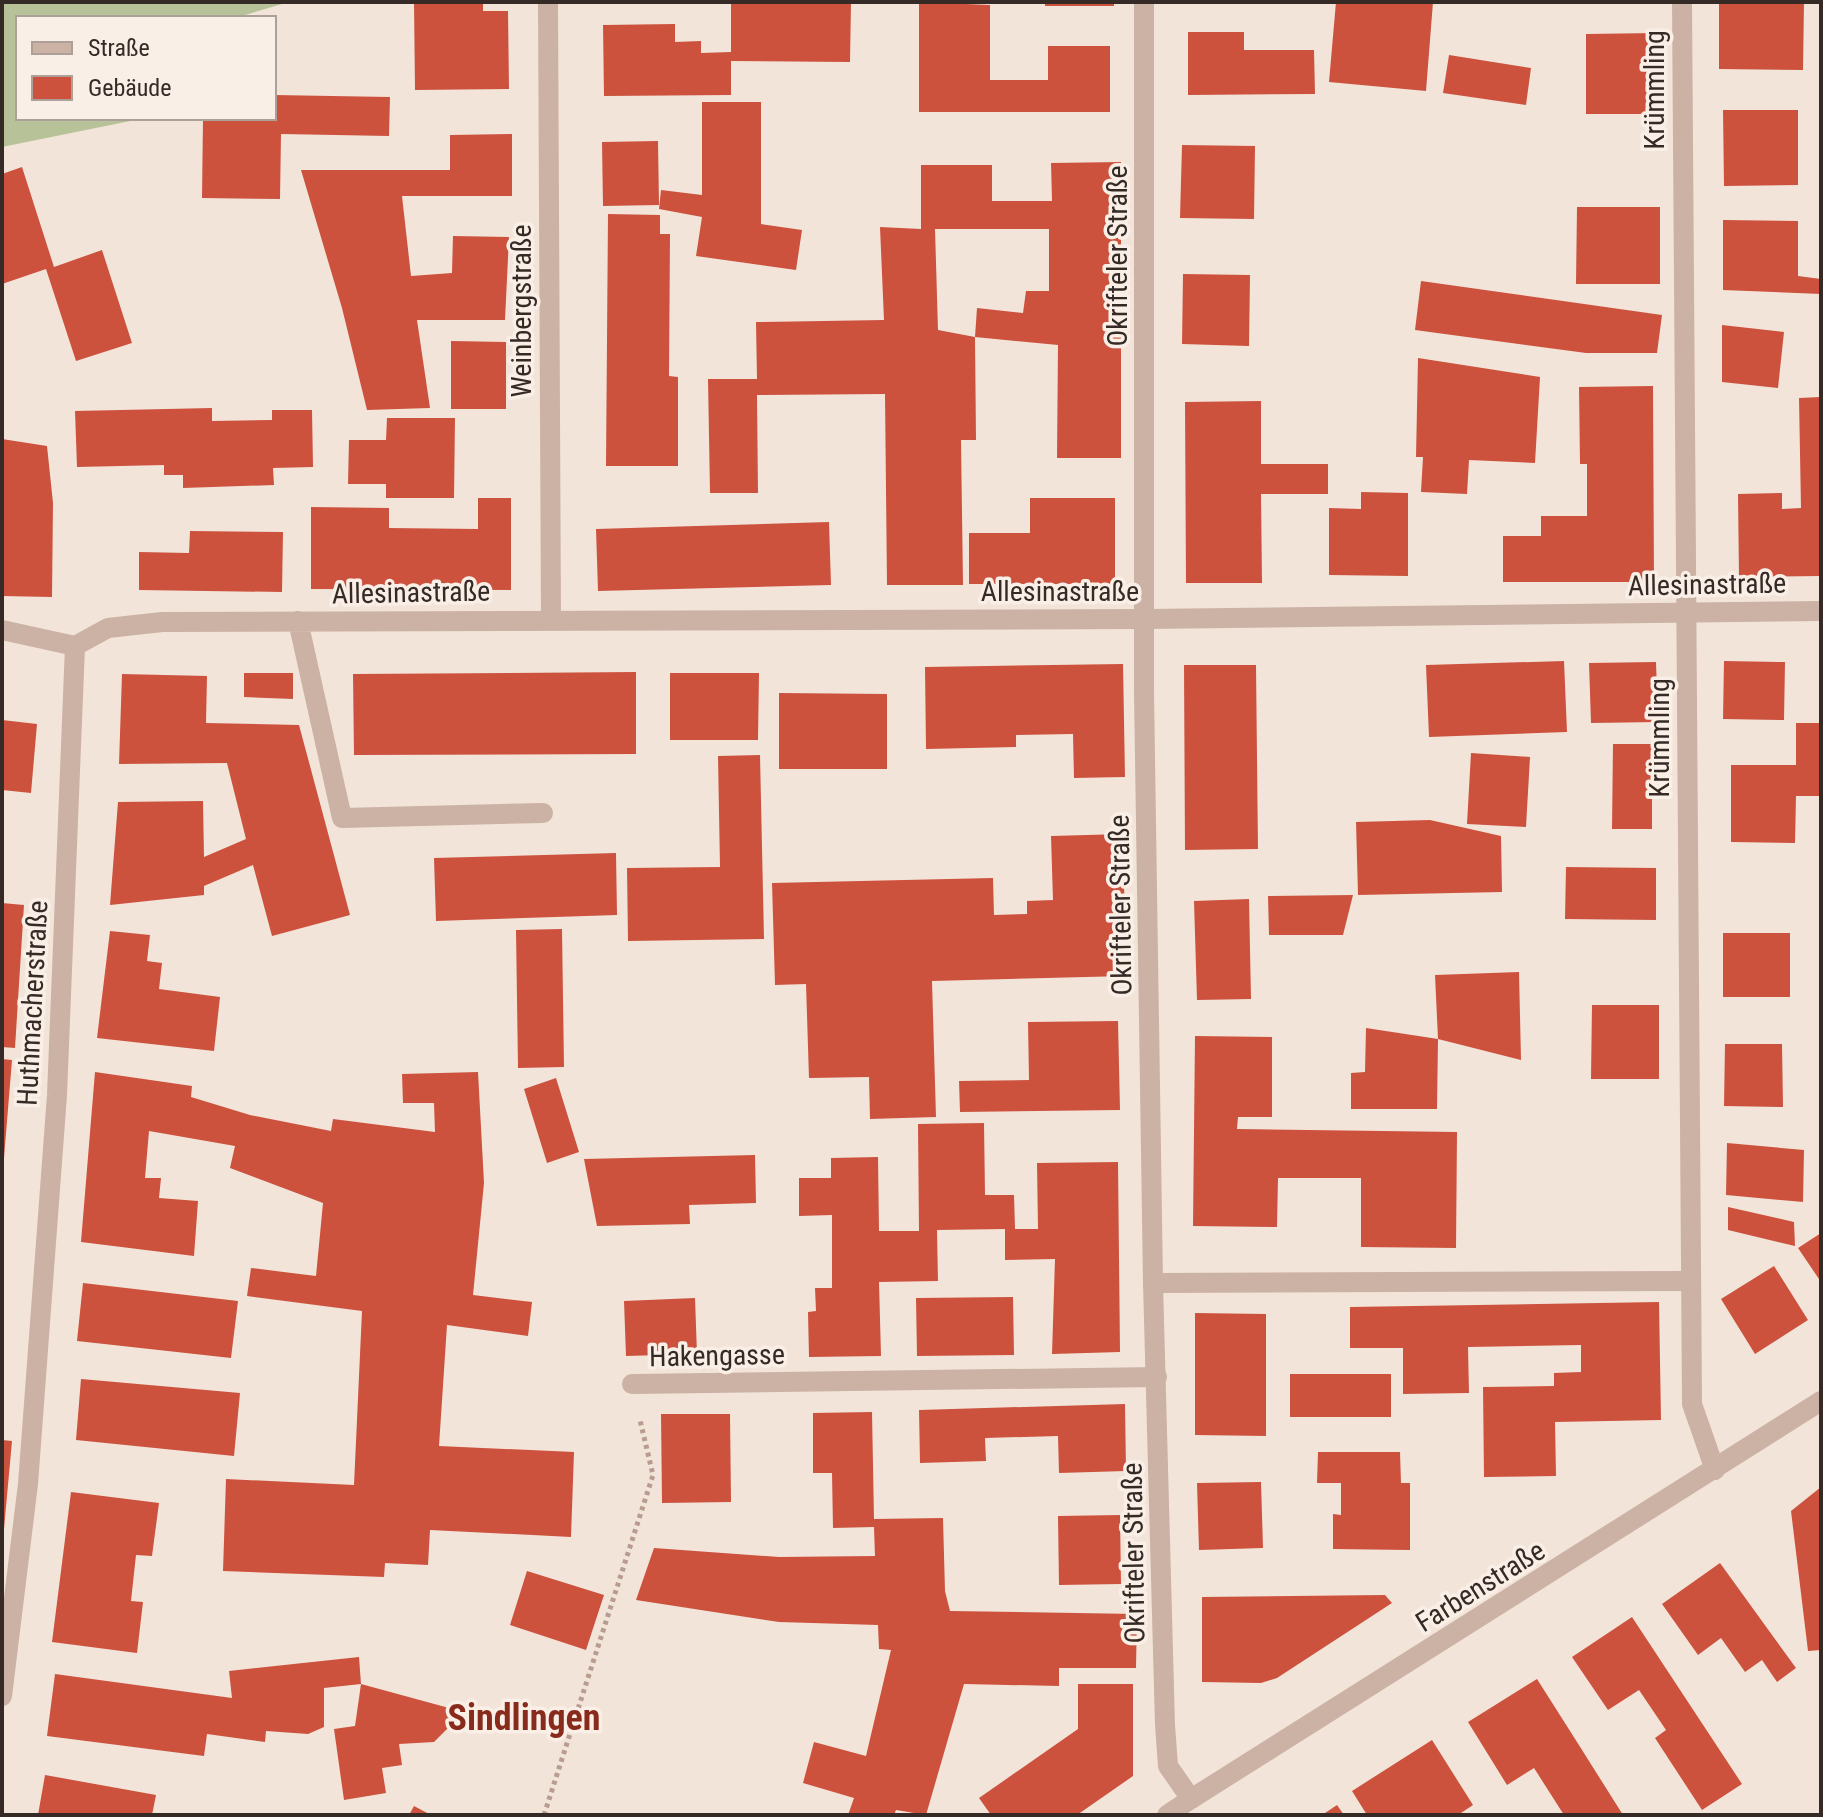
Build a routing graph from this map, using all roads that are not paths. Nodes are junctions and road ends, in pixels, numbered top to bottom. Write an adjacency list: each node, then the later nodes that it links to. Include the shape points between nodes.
1 (548, 2): 6 (street, Weinbergstraße)
2 (1144, 2): 7 (street, Okrifteler Straße)
3 (1682, 2): 5 (street, Krümmling)
4 (1821, 611): 5 (street, Allesinastraße)
5 (1686, 612): 7 (street, Allesinastraße); 12 (street, Krümmling)
6 (551, 619): 7 (street, Allesinastraße); 8 (street, Allesinastraße)
7 (1146, 619): 13 (street, Okrifteler Straße)
8 (298, 621): 10 (street, Allesinastraße, via 162,622 108,628); 11 (street, Allesinastraße, via 342,818)
9 (2, 630): 10 (street)
10 (75, 646): 18 (street, Huthmacherstraße, via 57,1095 28,1484)
11 (543, 813)
12 (1691, 1281): 13 (street); 17 (street, Krümmling, via 1692,1404)
13 (1153, 1283): 14 (street, Okrifteler Straße)
14 (1157, 1377): 15 (street, Hakengasse); 19 (street, Okrifteler Straße, via 1168,1766)
15 (632, 1384)
16 (1821, 1401): 17 (street, Farbenstraße)
17 (1715, 1470): 19 (street, Farbenstraße)
18 (2, 1696)
19 (1191, 1799): 20 (street, Farbenstraße)
20 (1167, 1815)

